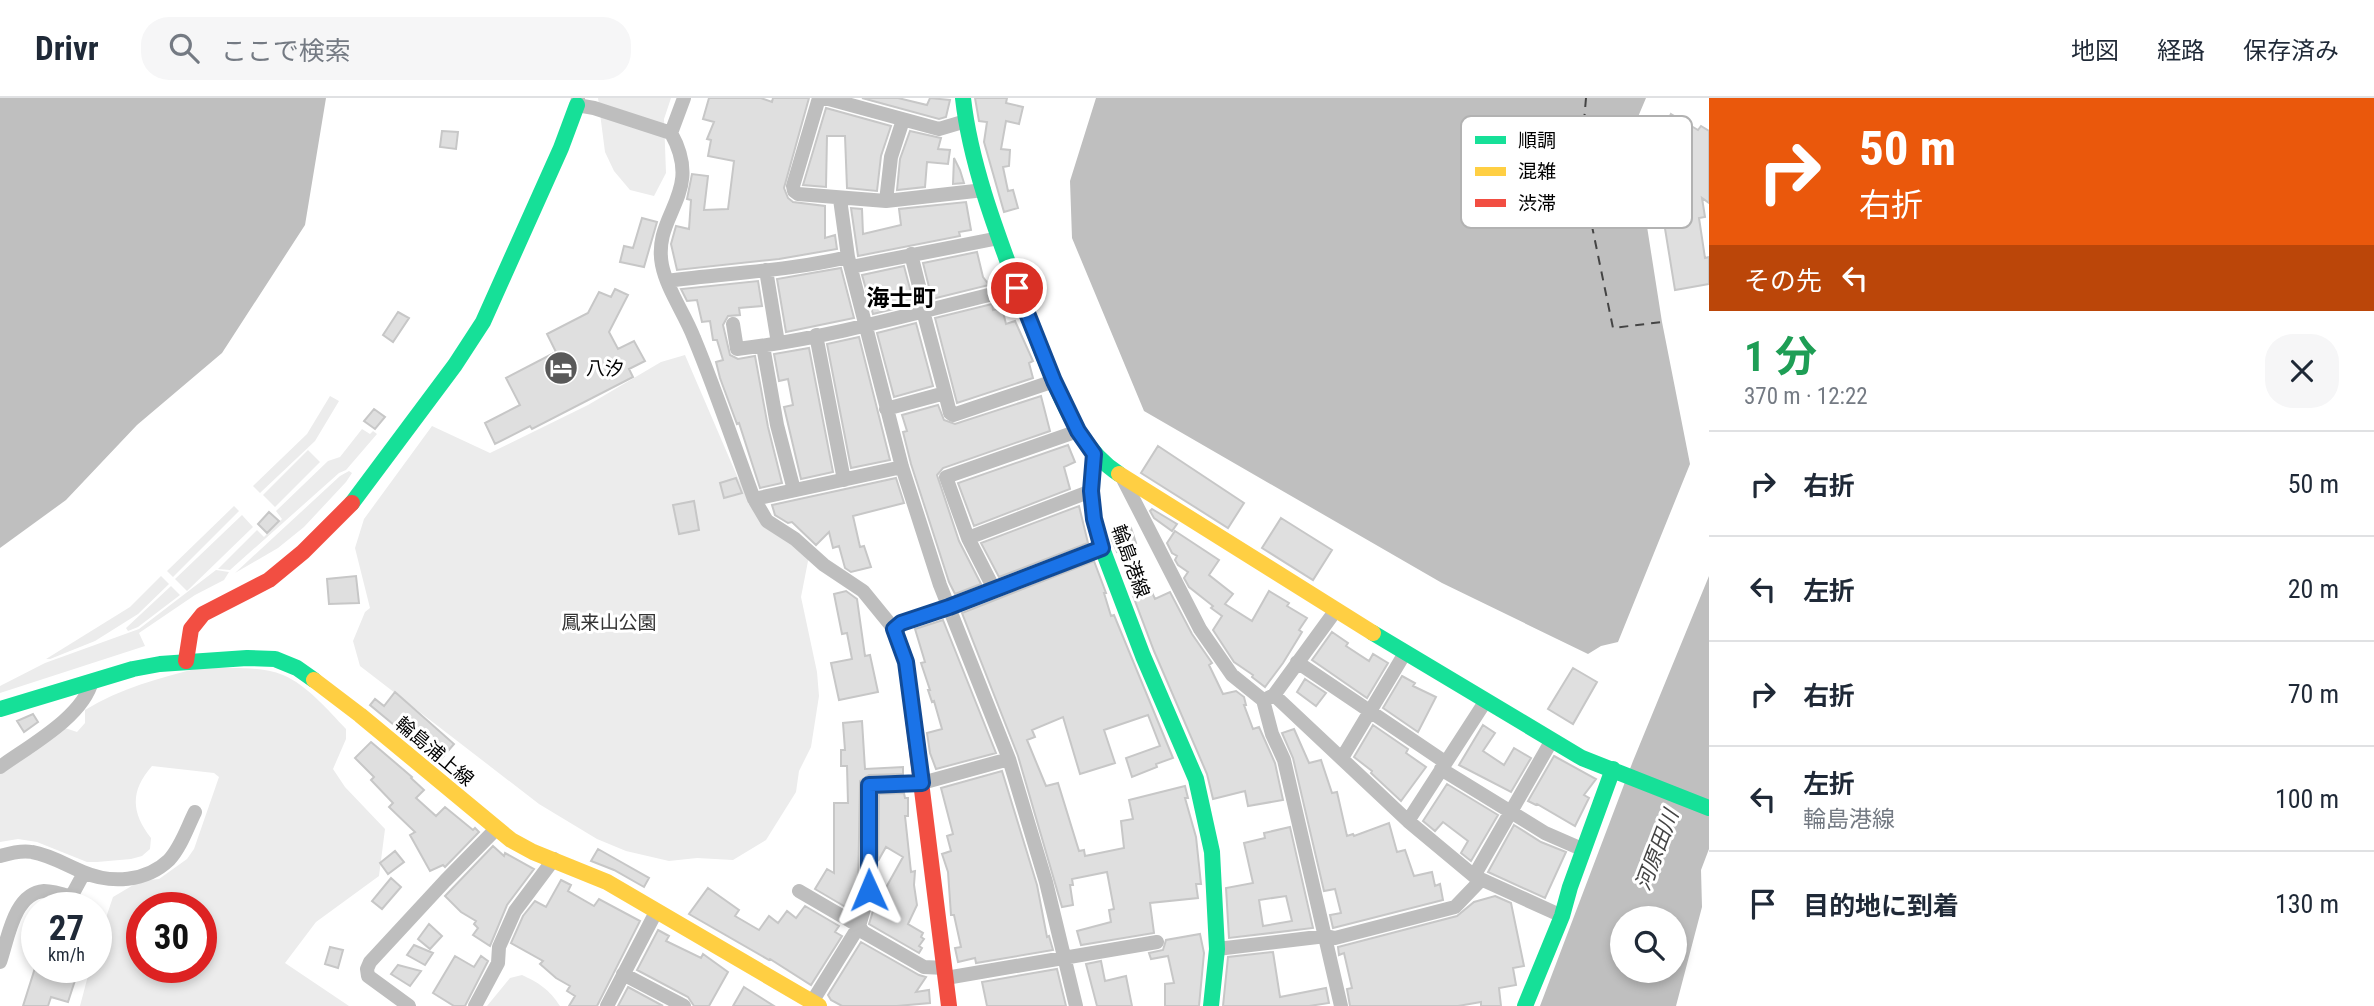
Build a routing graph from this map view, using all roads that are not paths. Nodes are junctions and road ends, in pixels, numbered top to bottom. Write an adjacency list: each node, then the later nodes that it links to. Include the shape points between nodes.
1 (684, 98): 9 (street)
2 (819, 98): 11 (street, via 794,191)
3 (825, 98): 7 (street)
4 (963, 98): 8 (street)
5 (577, 101): 6 (street); 42 (street, via 562,148 494,300 449,374 357,498 303,552 269,580 203,614 191,629)
6 (596, 103): 9 (street)
7 (903, 120): 8 (street, via 939,129); 12 (street, via 891,157)
8 (966, 121): 10 (street)
9 (671, 133): 17 (street, via 679,147 682,187 660,242)
10 (984, 190): 12 (street); 13 (street)
11 (840, 199): 12 (street); 15 (street)
12 (886, 201)
13 (999, 237): 14 (street); 18 (street)
14 (911, 254): 15 (street); 19 (street)
15 (849, 262): 16 (street); 21 (street)
16 (766, 270): 17 (street); 23 (street)
17 (667, 281): 34 (street, via 695,339)
18 (1017, 288): 19 (street); 24 (street)
19 (924, 311): 21 (street); 25 (street)
20 (733, 324): 23 (street, via 737,349)
21 (864, 325): 22 (street); 26 (street)
22 (816, 335): 23 (street); 31 (street)
23 (771, 344): 32 (street, via 777,425)
24 (1054, 381): 25 (street, via 952,415); 27 (street)
25 (944, 393): 26 (street)
26 (886, 409): 29 (street)
27 (1078, 431): 28 (street); 35 (street, via 947,476)
28 (1094, 454): 30 (street); 33 (street, 輪島港線)
29 (902, 467): 31 (street); 38 (street)
30 (1122, 477): 39 (street); 45 (street, via 1200,629 1232,676)
31 (844, 480): 32 (street)
32 (794, 490): 34 (street)
33 (1091, 491): 35 (street); 36 (street, 輪島港線)
34 (754, 499): 40 (street, via 767,521 863,592)
35 (968, 538): 37 (street)
36 (1102, 548): 37 (street); 72 (street, 輪島港線, via 1195,779 1212,852)
37 (994, 589): 38 (street)
38 (949, 607): 40 (street); 51 (street)
39 (1336, 610): 41 (street); 43 (street)
40 (894, 629): 55 (street, via 906,662)
41 (1405, 653): 46 (street); 48 (street)
42 (186, 661): 44 (street, 輪島浦上線); 60 (street, 輪島浦上線, via 263,657 288,663 360,715)
43 (1297, 662): 45 (street); 48 (street)
44 (92, 681): 47 (street, 輪島浦上線); 53 (street, via 89,693 60,724)
45 (1269, 698): 50 (street); 70 (street, via 1272,734 1284,760)
46 (1485, 702): 49 (street); 52 (street)
47 (0, 709)
48 (1371, 712): 50 (street); 52 (street)
49 (1552, 740): 54 (street, via 1582,758); 58 (street)
50 (1342, 758): 59 (street)
51 (1009, 759): 55 (street); 73 (street)
52 (1443, 765): 58 (street); 59 (street)
53 (0, 766)
54 (1620, 772): 56 (street); 61 (street)
55 (922, 783): 69 (street, via 869,785 869,890); 75 (street)
56 (1709, 808)
57 (195, 812): 64 (street, via 177,849 150,874 118,880)
58 (1510, 813): 61 (street); 65 (street)
59 (1408, 821): 65 (street)
60 (496, 829): 63 (street, 輪島浦上線); 78 (street, via 370,962 368,976)
61 (1584, 849): 68 (street)
62 (0, 856): 64 (street, via 32,852)
63 (554, 859): 67 (street, 輪島浦上線, via 607,882); 79 (street, via 515,911 499,947 498,963)
64 (85, 873): 74 (street, via 71,897 46,891 29,896 20,906)
65 (1477, 878): 68 (street); 70 (street, via 1455,907 1335,938)
66 (799, 891): 69 (street)
67 (656, 912): 76 (street); 77 (street, 輪島浦上線)
68 (1562, 916): 86 (street)
69 (859, 926): 75 (street, via 924,967); 77 (street)
70 (1326, 936): 72 (street); 85 (street)
71 (1157, 942): 73 (street)
72 (1217, 949): 84 (street, 輪島港線)
73 (1065, 958): 75 (street); 83 (street)
74 (0, 962)
75 (945, 973): 82 (street)
76 (623, 974): 80 (street); 81 (street)
77 (815, 1004)
78 (409, 1006)
79 (475, 1006)
80 (607, 1006)
81 (684, 1006)
82 (949, 1006)
83 (1076, 1006)
84 (1211, 1006)
85 (1341, 1006)
86 (1525, 1006)

